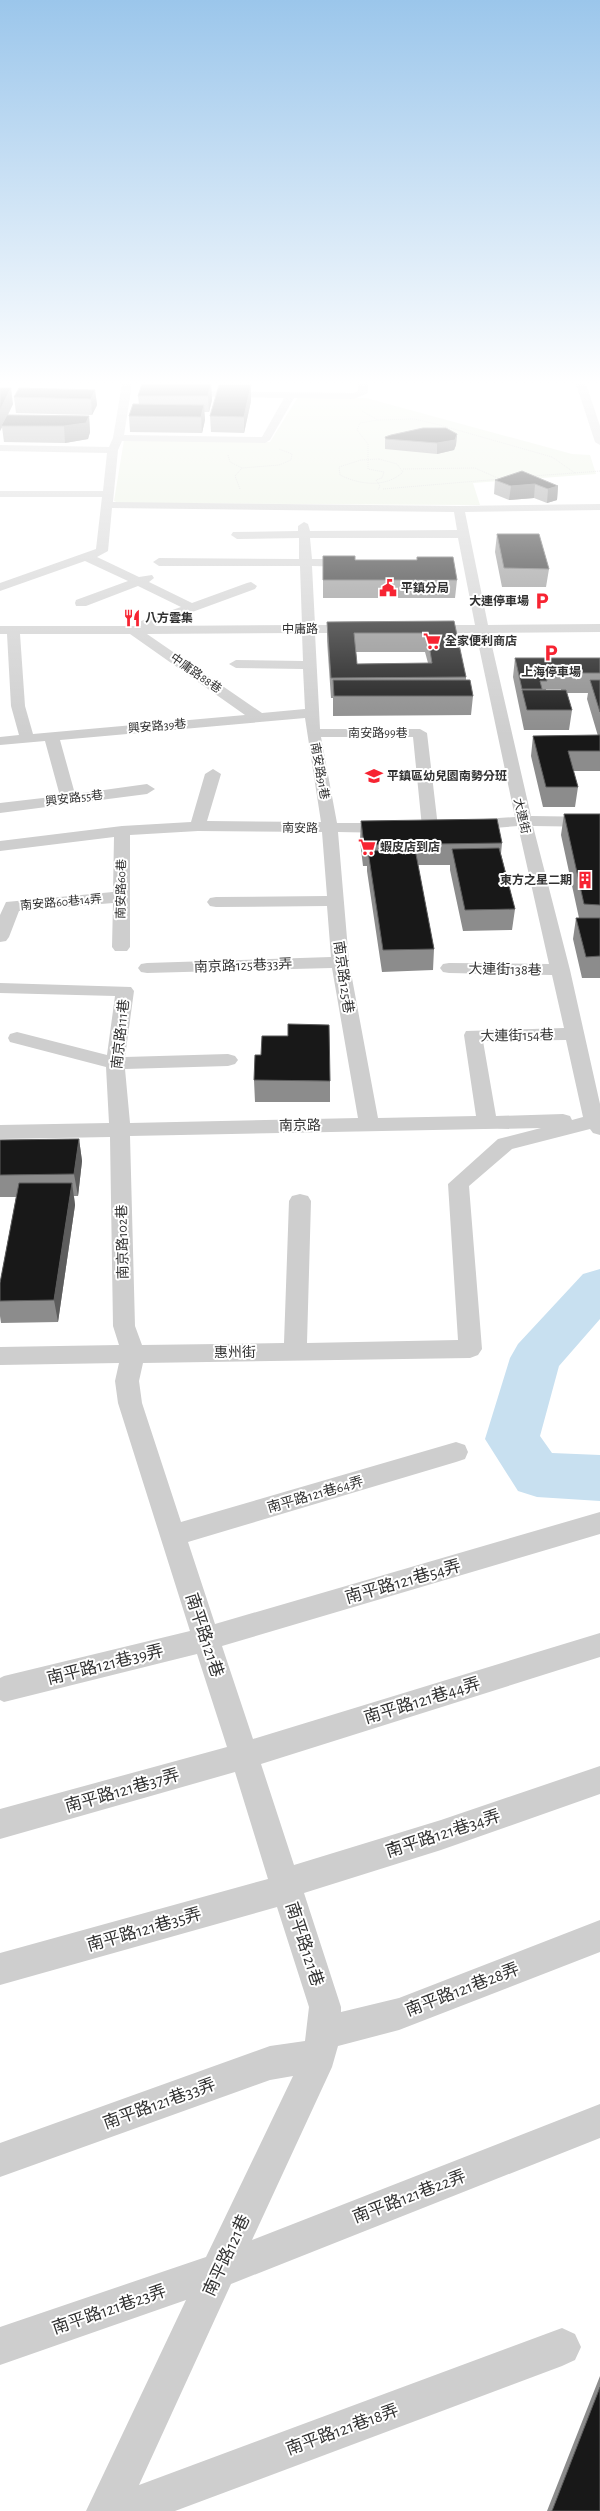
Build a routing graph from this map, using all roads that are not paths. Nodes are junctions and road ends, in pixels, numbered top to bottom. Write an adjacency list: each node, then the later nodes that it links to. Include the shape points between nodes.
1 (107, 501): 8 (street, via 102,552)
2 (153, 501): 4 (street)
3 (600, 507): 4 (street)
4 (459, 509): 6 (street, 大連街)
5 (304, 530): 6 (street); 7 (street); 11 (street, 南安路91巷)
6 (463, 534): 14 (street, 大連街)
7 (237, 535)
8 (87, 557): 15 (street); 16 (street)
9 (159, 562): 10 (street)
10 (182, 562): 11 (street); 15 (street)
11 (306, 563): 12 (street); 22 (street, 南安路91巷)
12 (368, 563)
13 (453, 563): 14 (street)
14 (468, 563): 25 (street, 大連街)
15 (140, 581): 18 (street); 19 (street)
16 (0, 586)
17 (251, 586): 19 (street)
18 (81, 603)
19 (191, 607): 21 (street)
20 (600, 628): 25 (street)
21 (132, 629): 22 (street, 中庸路); 26 (street, 中庸路); 30 (street, 中庸路88巷)
22 (310, 629): 23 (street, 中庸路); 28 (street, 南安路91巷)
23 (372, 629)
24 (411, 629): 25 (street)
25 (481, 629): 39 (street, 大連街)
26 (6, 630): 33 (street, via 18,706)
27 (236, 664): 28 (street)
28 (311, 665): 29 (street, 南安路91巷)
29 (313, 713): 30 (street, 興安路39巷); 31 (street, 南安路91巷)
30 (259, 718): 32 (street, 興安路39巷)
31 (313, 732): 42 (street, 南安路99巷, via 420,733); 43 (street, 南安路91巷)
32 (51, 735): 33 (street, 興安路39巷); 37 (street)
33 (27, 738): 34 (street, 興安路39巷)
34 (0, 741)
35 (213, 774): 41 (street)
36 (148, 789): 37 (street, 興安路55巷)
37 (69, 799): 38 (street, 興安路55巷)
38 (0, 808)
39 (523, 821): 40 (street, 南安路); 42 (street, 南安路); 54 (street, 大連街)
40 (600, 822)
41 (198, 826): 43 (street, 南安路); 44 (street, 南安路)
42 (430, 827): 43 (street, 南安路)
43 (330, 829): 47 (street, 南京路125巷)
44 (122, 831): 45 (street, 南安路); 46 (street, 南安路60巷)
45 (0, 846)
46 (120, 897): 49 (street, 南安路60巷14弄, via 12,906); 50 (street, 南安路60巷)
47 (336, 901): 48 (street); 51 (street, 南京路125巷)
48 (216, 902)
49 (0, 937)
50 (121, 947)
51 (340, 962): 52 (street, 南京路125巷33弄); 62 (street, 南京路125巷)
52 (147, 968)
53 (449, 968): 54 (street, 大連街138巷)
54 (561, 970): 56 (street, 大連街)
55 (0, 988): 59 (street, 南京路111巷, via 125,991)
56 (575, 1034): 60 (street, 大連街154巷, via 473,1035); 61 (street, 大連街)
57 (17, 1038): 59 (street)
58 (228, 1060): 59 (street)
59 (115, 1063): 63 (street, 南京路111巷)
60 (487, 1122): 61 (street, 南京路); 62 (street, 南京路)
61 (598, 1123): 66 (street, 惠州街, via 506,1144 458,1184 470,1349)
62 (369, 1124): 63 (street, 南京路)
63 (120, 1129): 64 (street, 南京路); 67 (street, 南京路102巷, via 124,1326)
64 (0, 1132)
65 (300, 1201): 66 (street)
66 (295, 1351): 67 (street, 惠州街)
67 (133, 1353): 68 (street, 惠州街); 71 (street, 南平路121巷, via 127,1381 130,1403)
68 (0, 1356)
69 (456, 1452): 71 (street, 南平路121巷64弄)
70 (600, 1523): 72 (street, 南平路121巷54弄)
71 (173, 1536): 72 (street, 南平路121巷)
72 (206, 1639): 74 (street, 南平路121巷39弄); 75 (street, 南平路121巷)
73 (600, 1645): 75 (street, 南平路121巷44弄)
74 (4, 1689)
75 (244, 1756): 77 (street, 南平路121巷37弄); 78 (street, 南平路121巷)
76 (600, 1780): 78 (street, 南平路121巷34弄)
77 (0, 1824)
78 (286, 1886): 80 (street, 南平路121巷35弄); 81 (street, 南平路121巷, via 325,2007)
79 (600, 1936): 81 (street, 南平路121巷28弄)
80 (0, 1969)
81 (321, 2044): 83 (street, 南平路121巷33弄); 84 (street, 南平路121巷)
82 (600, 2121): 84 (street, 南平路121巷22弄)
83 (0, 2160)
84 (218, 2271): 85 (street, 南平路121巷23弄); 87 (street, 南平路121巷)
85 (0, 2346)
86 (562, 2347): 88 (street, 南平路121巷18弄)
87 (106, 2511)
88 (122, 2511)

